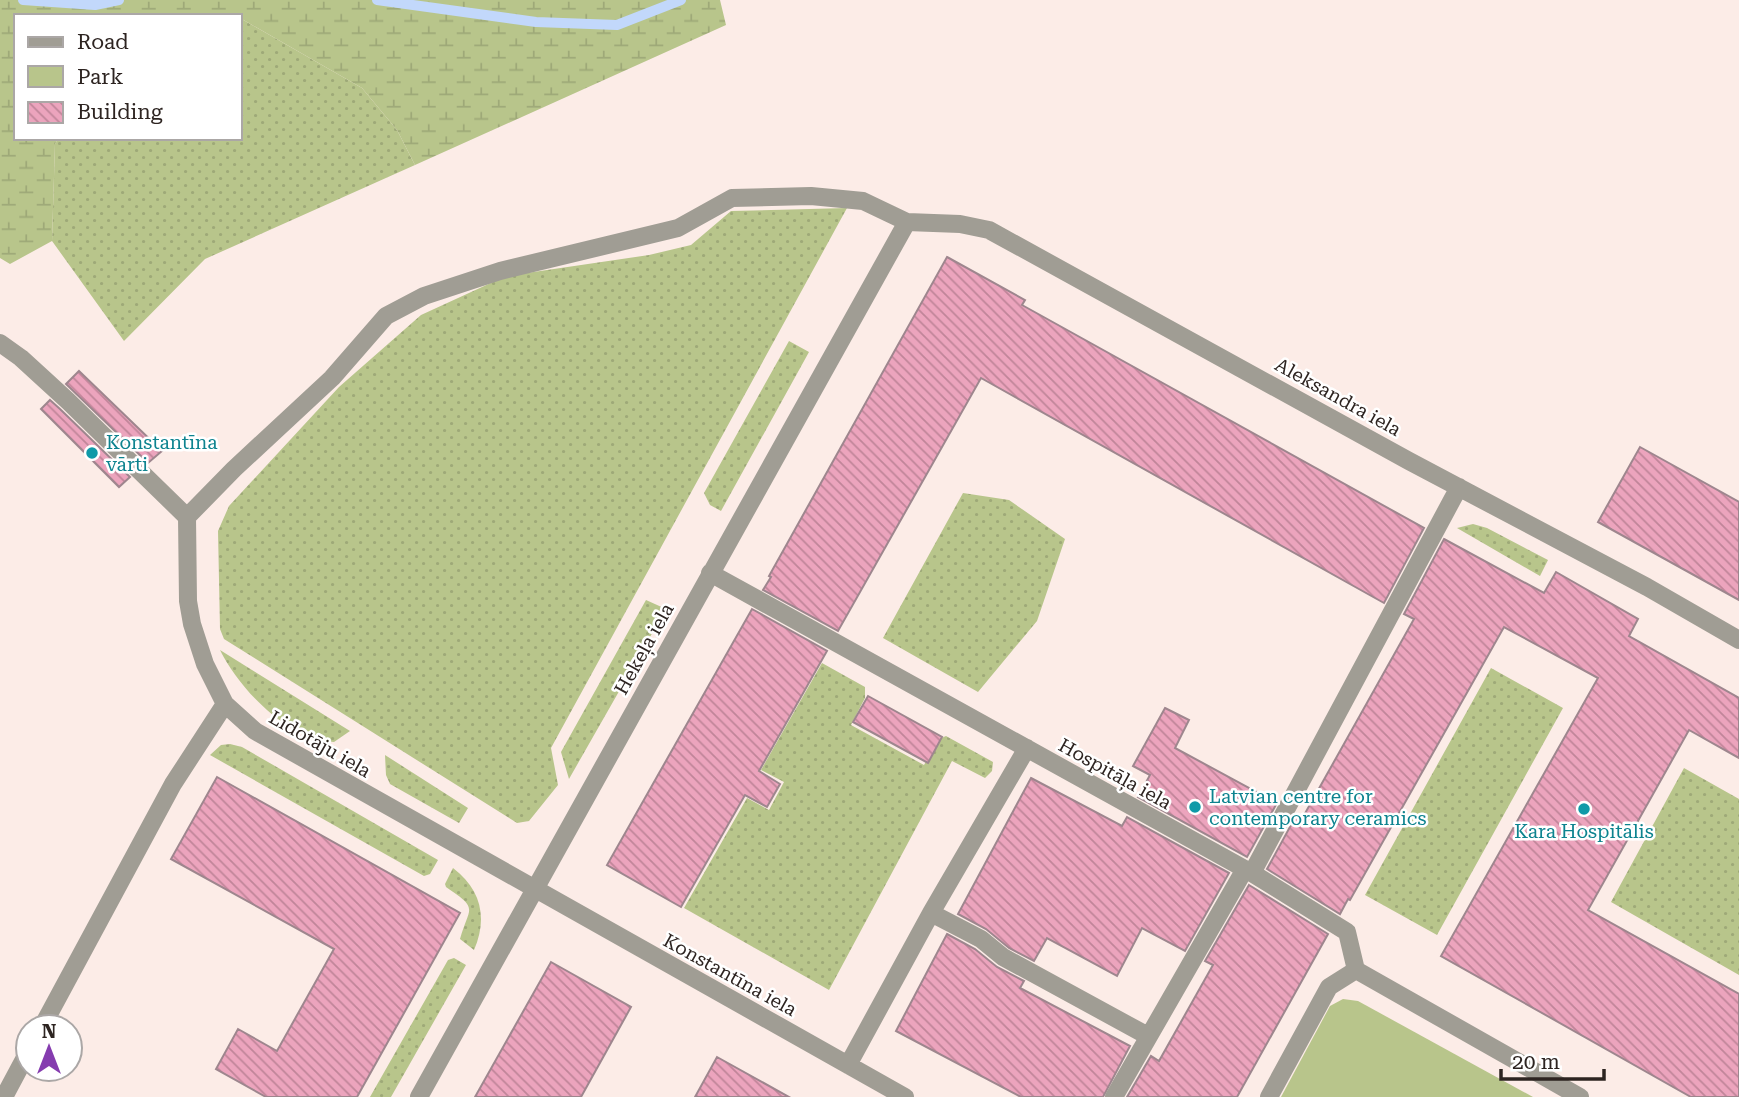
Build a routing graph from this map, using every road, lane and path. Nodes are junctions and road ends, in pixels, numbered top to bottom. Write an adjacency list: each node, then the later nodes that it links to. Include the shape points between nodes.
1 (907, 222): 3 (street, Aleksandra iela, via 989,230); 4 (street, via 863,201 811,196 732,198 678,229 500,271 424,296 386,316 332,378); 5 (street, Hekeļa iela)
2 (0, 343): 4 (street, via 68,401)
3 (1459, 487): 6 (street, Aleksandra iela); 9 (street)
4 (187, 517): 7 (street, Lidotāju iela, via 192,624)
5 (710, 573): 8 (street, Hospitāļa iela); 10 (street, Hekeļa iela)
6 (1739, 640)
7 (225, 704): 10 (street, Lidotāju iela, via 255,732); 13 (street, via 173,784)
8 (1027, 748): 9 (street, Hospitāļa iela); 11 (street)
9 (1249, 871): 12 (street, Hospitāļa iela, via 1347,932); 14 (street)
10 (535, 890): 15 (street, Konstantīna iela); 18 (street, Hekeļa iela)
11 (931, 913): 14 (street); 15 (street)
12 (1356, 970): 21 (street, via 1329,987); 22 (street)
13 (49, 1013)
14 (1148, 1036): 20 (street)
15 (848, 1065): 19 (street, Konstantīna iela)
16 (14, 1078): 17 (street)
17 (4, 1097)
18 (419, 1097)
19 (905, 1097)
20 (1114, 1097)
21 (1269, 1097)
22 (1580, 1097)

